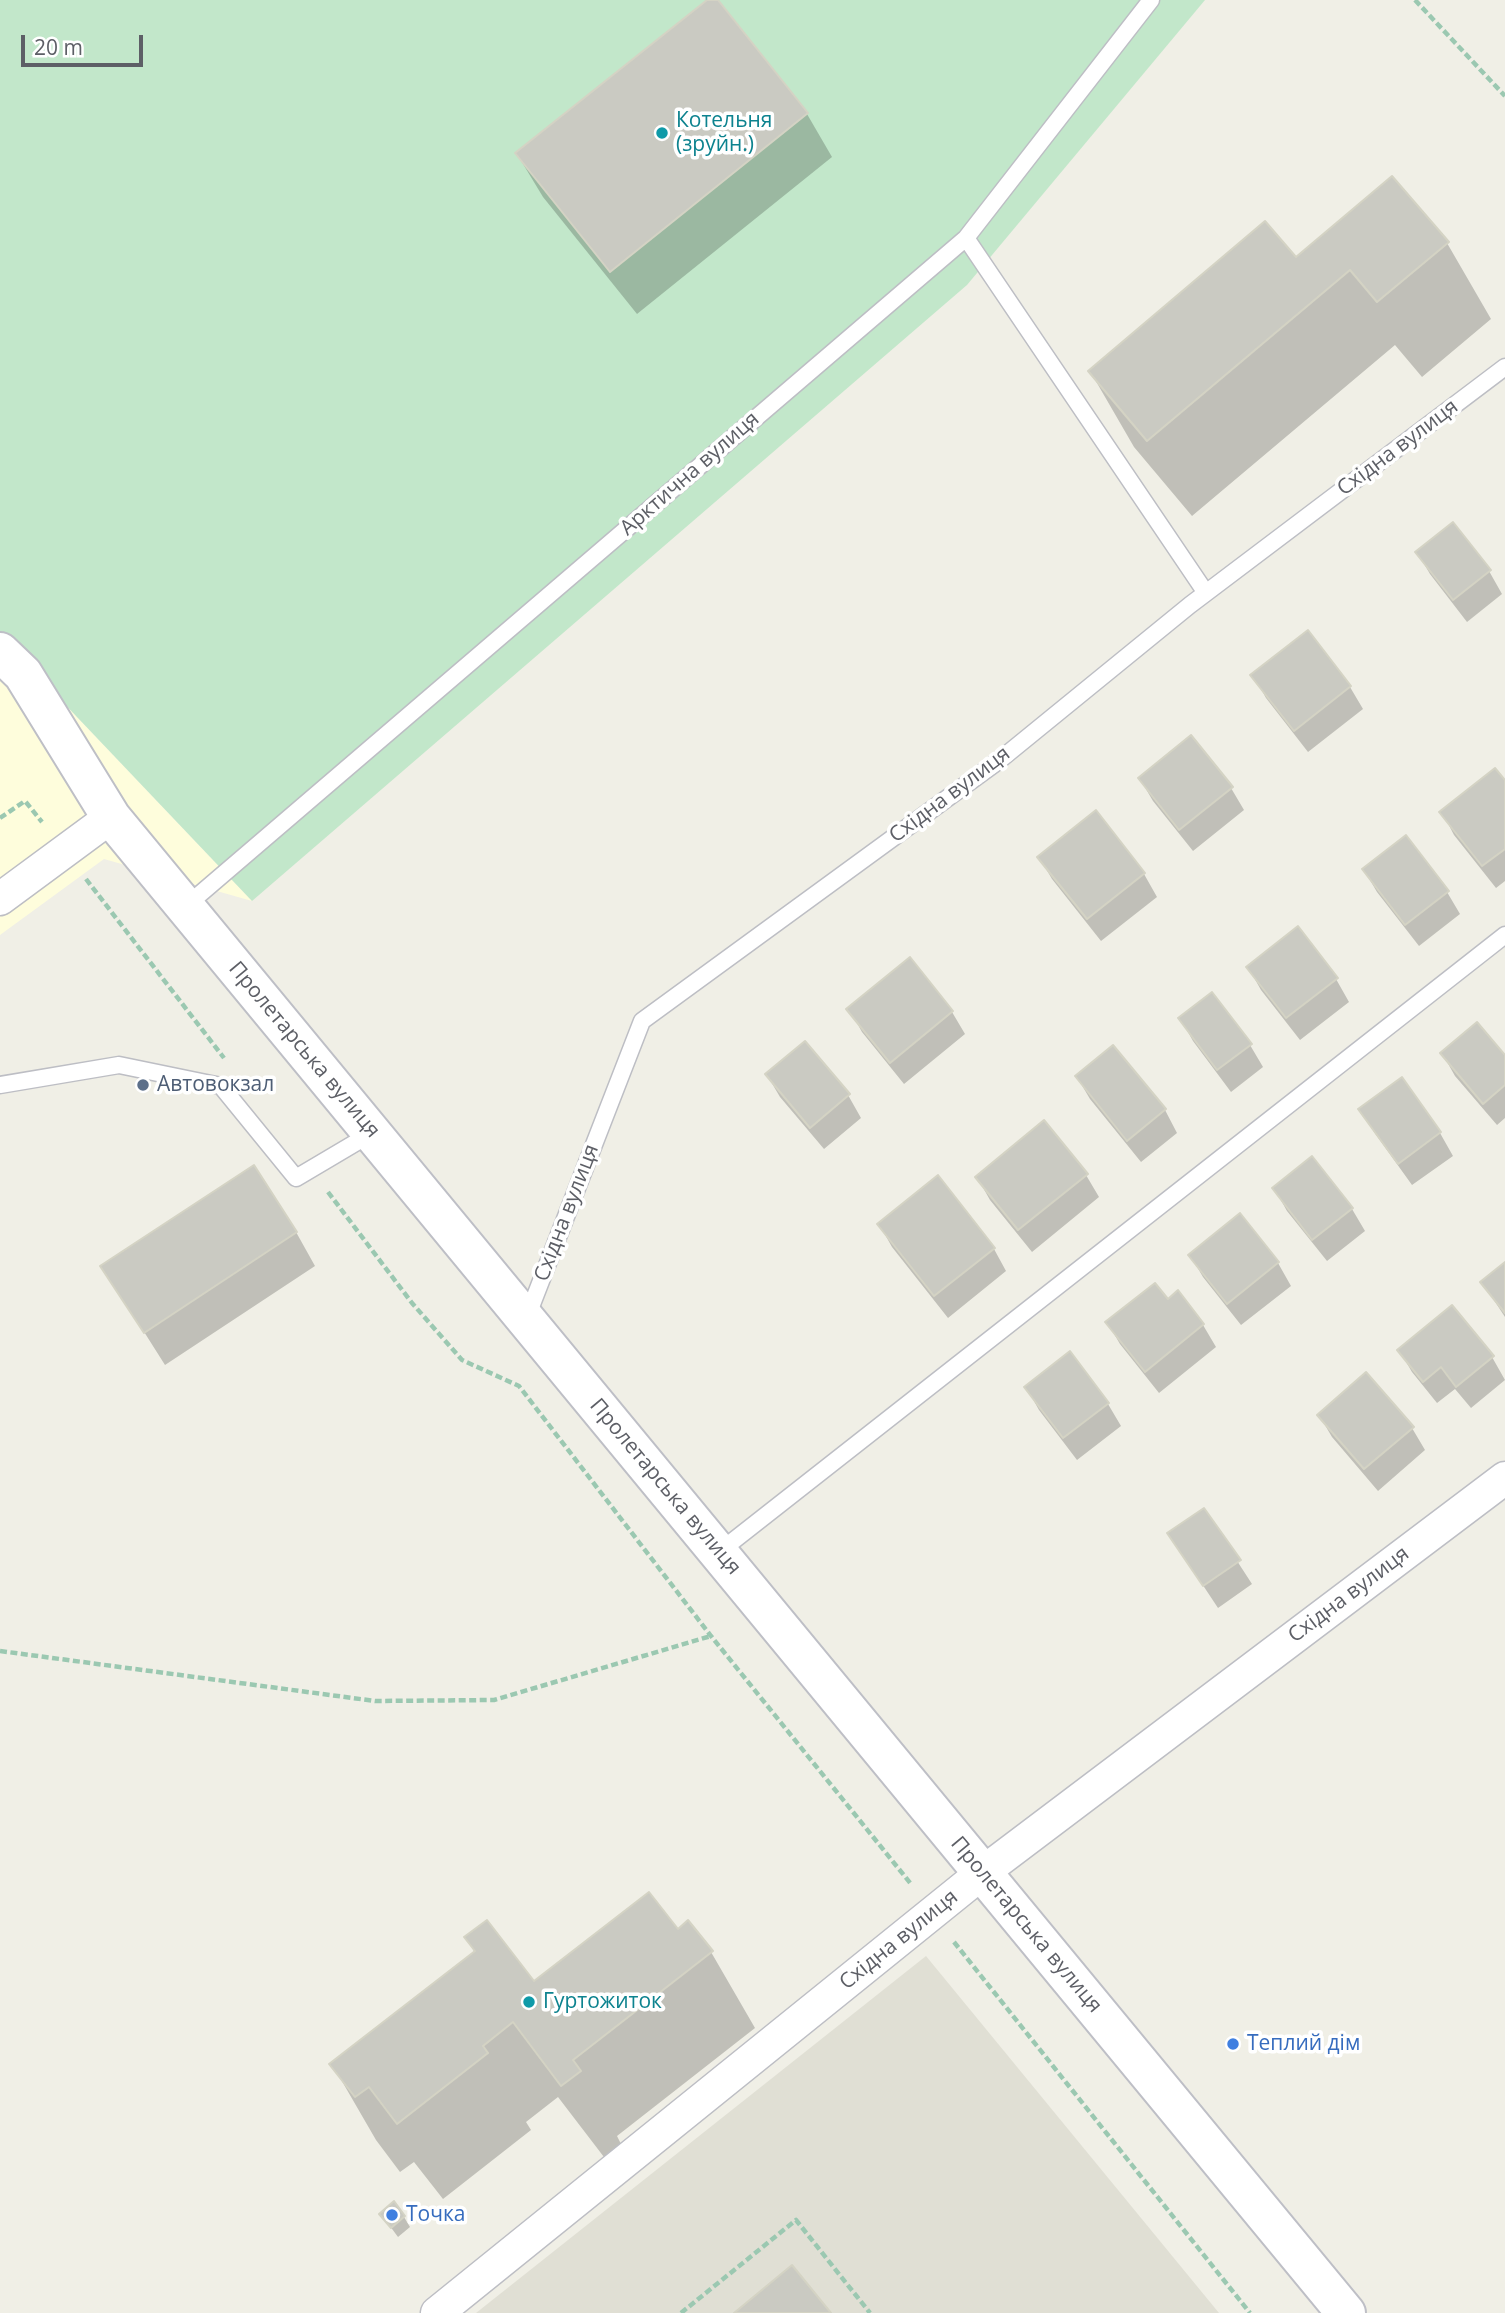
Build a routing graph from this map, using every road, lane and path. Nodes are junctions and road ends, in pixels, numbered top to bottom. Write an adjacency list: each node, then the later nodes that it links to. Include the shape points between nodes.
1 (1151, 0): 4 (lane, Арктична вулиця)
2 (1415, 0): 3 (path)
3 (1505, 96)
4 (966, 238): 6 (lane); 12 (lane, Арктична вулиця)
5 (1505, 367): 6 (lane, Східна вулиця)
6 (1206, 593): 18 (lane, Східна вулиця, via 1001,759 642,1021)
7 (0, 652): 8 (street, Пролетарська вулиця, via 23,674)
8 (111, 817): 10 (street); 12 (street, Пролетарська вулиця)
9 (0, 818): 10 (path, via 25,801)
10 (65, 851): 11 (street); 14 (path)
11 (0, 899)
12 (186, 906): 16 (street, Пролетарська вулиця)
13 (1505, 934): 20 (lane)
14 (226, 1060)
15 (0, 1085): 17 (lane, via 119,1065 221,1086 296,1178)
16 (373, 1133): 17 (lane); 18 (street, Пролетарська вулиця)
17 (310, 1170): 21 (path, via 462,1360 519,1386)
18 (527, 1319): 20 (street, Пролетарська вулиця)
19 (1505, 1478): 23 (street, Східна вулиця)
20 (719, 1552): 23 (street, Пролетарська вулиця)
21 (711, 1636): 22 (path, via 494,1700 375,1701); 24 (path)
22 (0, 1651)
23 (982, 1873): 24 (street, Східна вулиця); 29 (street, Пролетарська вулиця)
24 (932, 1914): 25 (street, Східна вулиця); 28 (path)
25 (437, 2313)
26 (681, 2313): 27 (path, via 796,2220)
27 (870, 2313)
28 (1250, 2313)
29 (1346, 2313)

